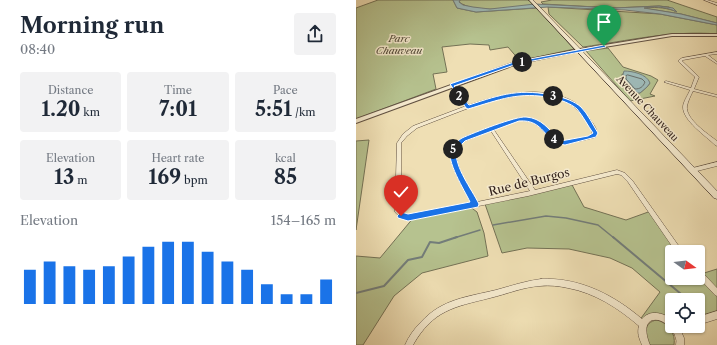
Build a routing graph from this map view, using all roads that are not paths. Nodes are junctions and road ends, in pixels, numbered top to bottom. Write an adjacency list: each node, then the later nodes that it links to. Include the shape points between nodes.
1 (531, 0): 5 (main road, Avenue Chauveau)
2 (705, 0): 3 (street)
3 (717, 4)
4 (717, 35): 5 (street, via 672,35)
5 (580, 50): 10 (street, via 516,63); 18 (main road, Avenue Chauveau)
6 (717, 53): 7 (street)
7 (705, 55): 8 (street); 11 (street, via 680,60 697,76)
8 (717, 63)
9 (666, 82): 11 (street)
10 (452, 85): 13 (street); 14 (street)
11 (693, 89): 12 (street); 16 (street, via 685,111)
12 (717, 96)
13 (468, 107): 15 (street, via 501,96 520,93 546,95 577,106 595,133 589,138 560,143 539,122 527,118); 21 (street, Rue de Burgos, via 415,127 399,143 398,212 402,217 408,218)
14 (356, 121)
15 (492, 130): 19 (street); 21 (street, via 463,140 453,149 458,171)
16 (717, 144)
17 (717, 164): 18 (street)
18 (693, 170): 20 (main road, Avenue Chauveau)
19 (534, 192): 21 (street, Rue de Burgos); 22 (street, Rue de Burgos, via 606,174 624,174)
20 (717, 196)
21 (475, 204)
22 (675, 245)
23 (705, 280): 24 (street)
24 (717, 293)
25 (717, 315): 27 (street)
26 (665, 319): 28 (street, via 656,316 648,318)
27 (705, 319)
28 (643, 324): 30 (street, via 606,297 573,285 547,282 459,302 439,311 425,323); 31 (street, via 642,334)
29 (678, 333): 32 (street)
30 (409, 345)
31 (646, 345)
32 (680, 345)

